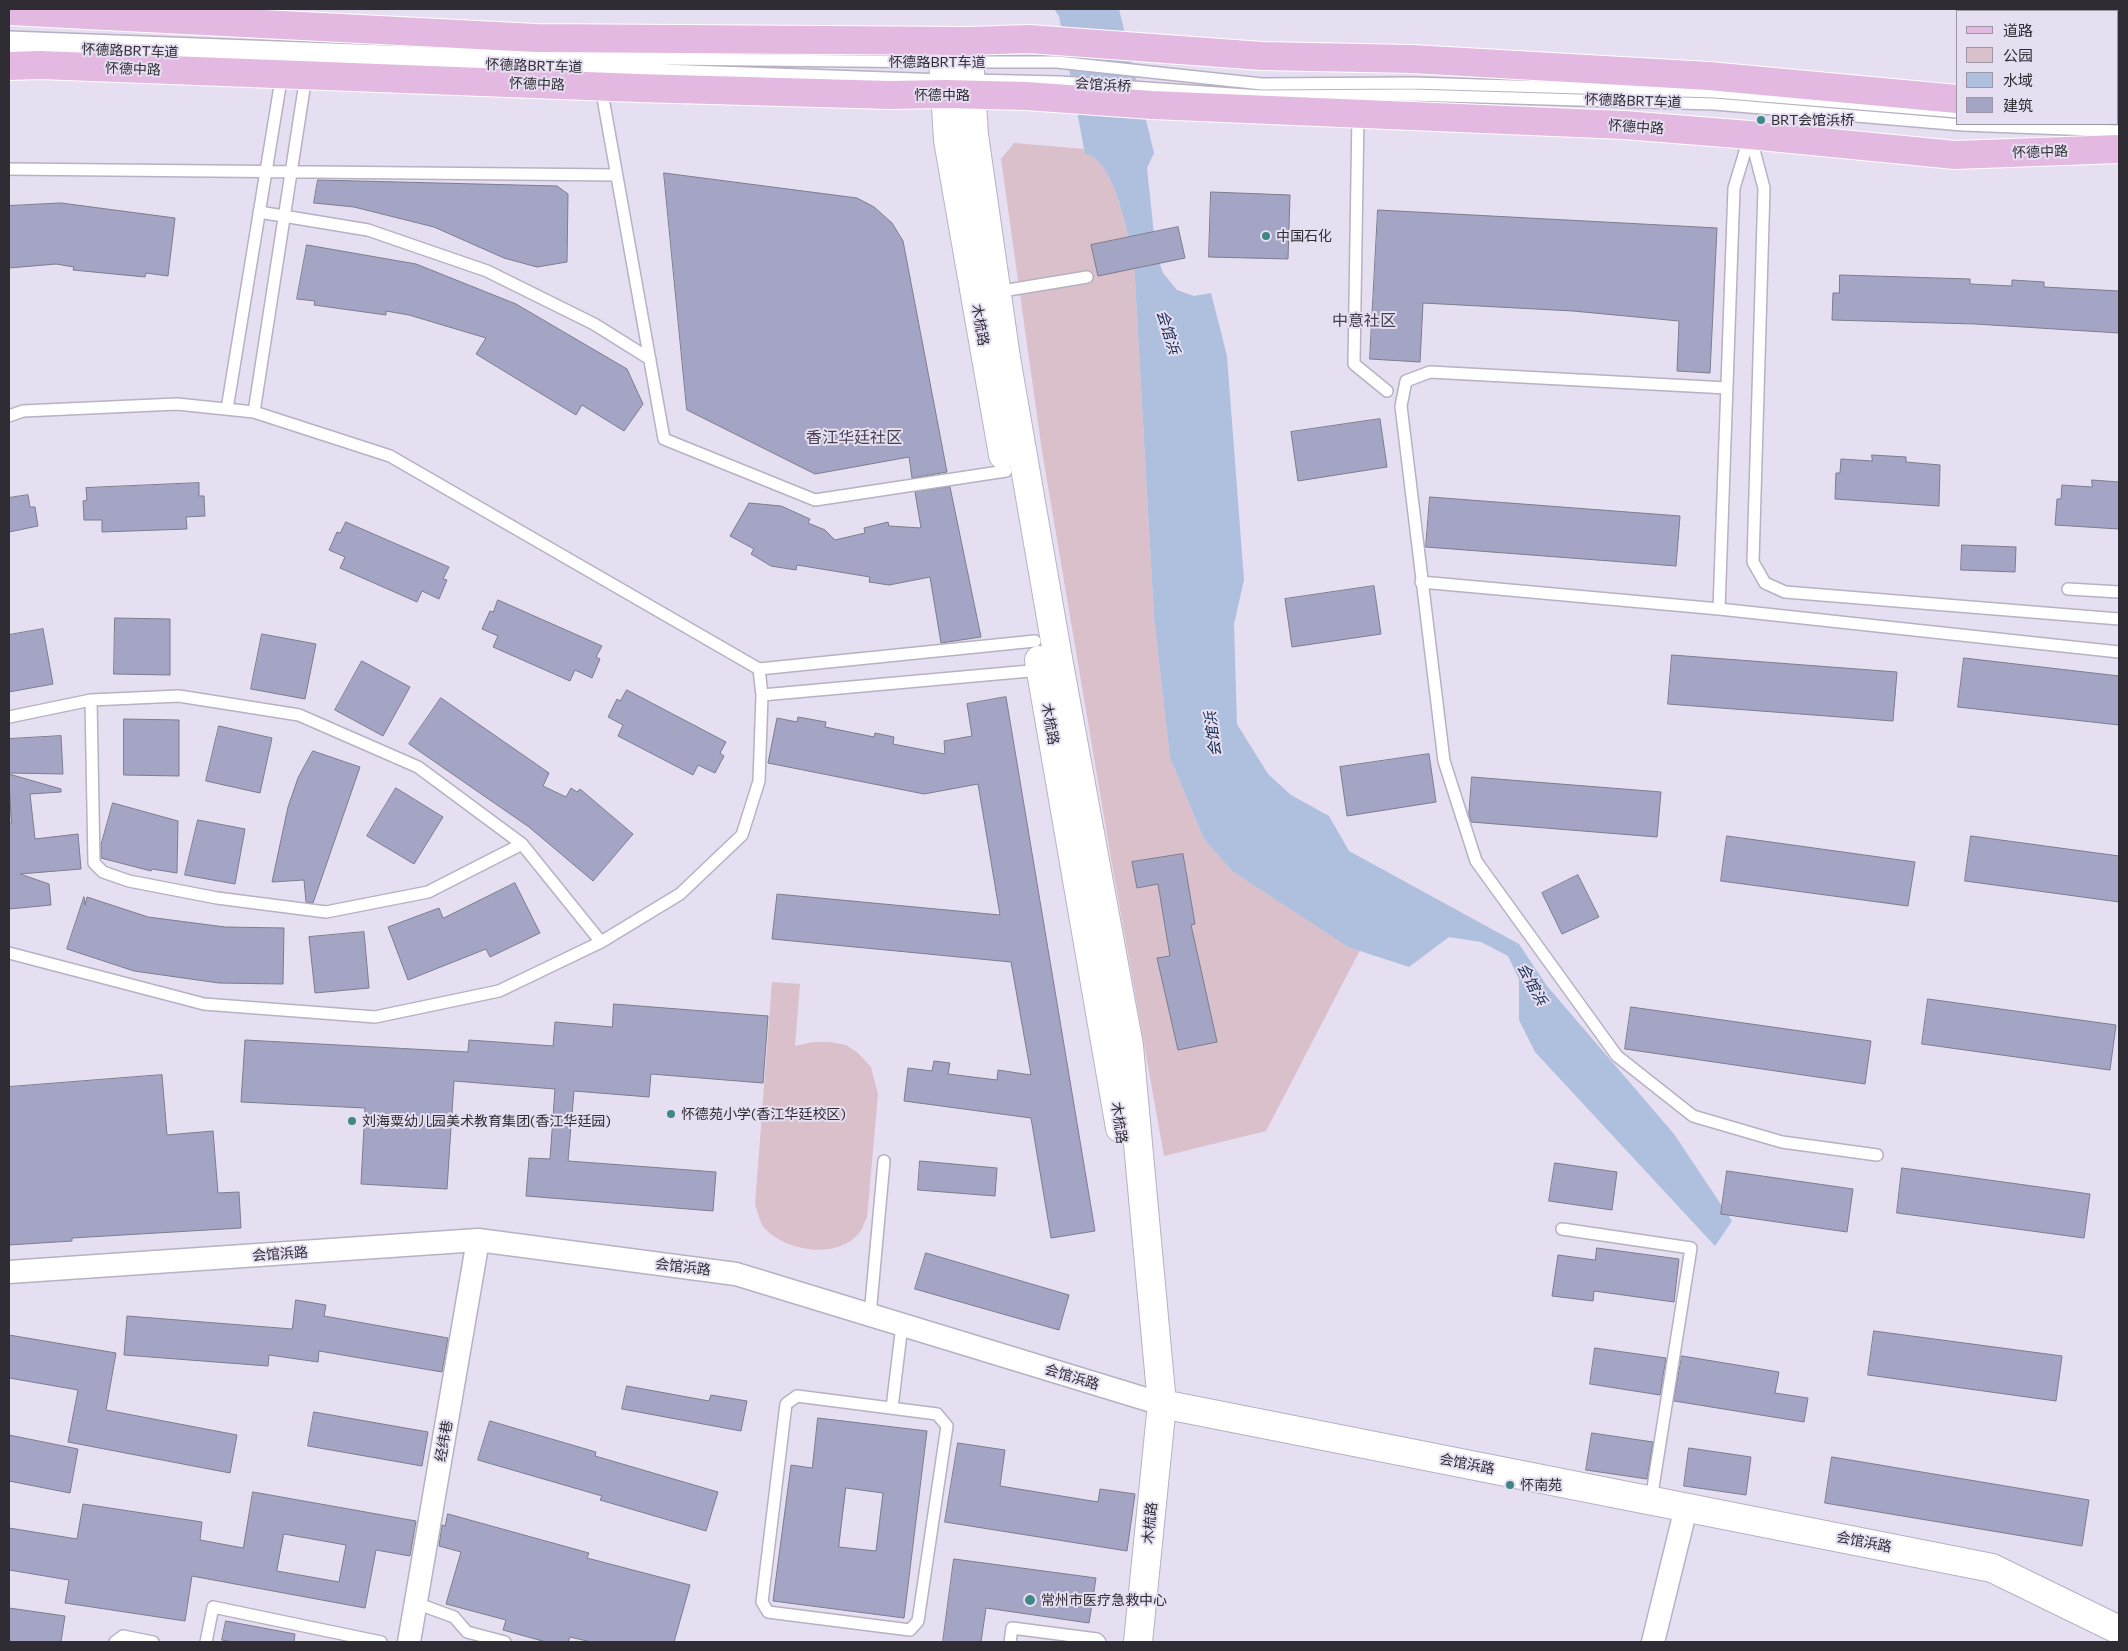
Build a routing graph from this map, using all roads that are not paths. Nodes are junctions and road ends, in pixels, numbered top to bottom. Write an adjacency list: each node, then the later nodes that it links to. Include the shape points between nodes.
1 (9, 11): 6 (main road, 怀德中路, via 536,38)
2 (9, 37): 6 (lane, 怀德路BRT车道)
3 (9, 47): 6 (lane, 怀德路BRT车道)
4 (1137, 59): 6 (main road, 怀德中路, via 1057,52 1029,39); 10 (main road, via 1262,56 1412,59 1709,76); 11 (lane, 怀德路BRT车道, via 1262,84 1412,83 1715,92)
5 (9, 66): 7 (main road, 怀德中路)
6 (957, 71): 8 (main road, 怀德中路, via 890,95); 9 (main road, 怀德中路, via 1063,91); 25 (street, 木梳路, via 974,135); 32 (street, 木梳路, via 948,140)
7 (294, 75): 8 (main road, 怀德中路); 19 (lane); 20 (lane)
8 (601, 87): 21 (lane)
9 (1148, 96): 12 (main road, 怀德中路); 13 (lane, 怀德路BRT车道, via 1412,95 1714,104)
10 (1956, 99)
11 (1956, 112)
12 (1358, 114): 16 (main road, 怀德中路, via 1624,125); 28 (lane, via 1354,364)
13 (1956, 124)
14 (1963, 125): 15 (lane, 怀德路BRT车道)
15 (2119, 131)
16 (1750, 135): 17 (main road, 怀德中路, via 1955,155); 27 (lane, via 1734,188); 37 (lane, via 1764,188 1753,562 1765,583 1785,592)
17 (2119, 149)
18 (9, 168): 19 (lane)
19 (266, 171): 20 (lane); 22 (lane)
20 (291, 172): 21 (lane); 23 (lane)
21 (616, 175): 26 (lane)
22 (259, 212): 23 (lane); 29 (lane)
23 (284, 216): 26 (lane, via 368,230 487,271 594,324); 30 (lane)
24 (1087, 277): 25 (lane)
25 (996, 292): 55 (street, 木梳路, via 1059,664 1129,1046)
26 (650, 359): 32 (lane, via 664,439 815,500)
27 (1727, 388): 33 (lane, via 1430,372 1406,381 1401,406); 36 (lane)
28 (1387, 391)
29 (227, 409): 30 (lane); 31 (lane, via 176,404 23,411)
30 (254, 412): 40 (lane, via 390,456)
31 (9, 416)
32 (1006, 471): 38 (street, 木梳路)
33 (1421, 582): 36 (lane); 48 (lane, via 1444,761 1476,861 1617,1056 1694,1116 1782,1142)
34 (2068, 589): 35 (lane)
35 (2119, 592)
36 (1719, 609): 39 (lane)
37 (2119, 619)
38 (1035, 641): 40 (lane); 41 (street, 木梳路)
39 (2119, 652)
40 (760, 669): 42 (lane)
41 (1040, 670): 42 (lane); 55 (street, 木梳路, via 1120,1128 1144,1364)
42 (762, 695): 46 (lane, via 759,781 742,835 680,894)
43 (91, 700): 44 (lane); 45 (lane, via 179,696 299,715 418,767); 45 (lane, via 94,863 103,872 129,881 217,898 326,912 428,892)
44 (9, 717)
45 (522, 844): 46 (lane)
46 (600, 942): 47 (lane, via 499,991 375,1017 204,1004)
47 (9, 953)
48 (1877, 1155)
49 (884, 1161): 53 (lane)
50 (1562, 1229): 57 (lane, via 1691,1248)
51 (478, 1240): 52 (street, 会馆浜路); 53 (street, 会馆浜路, via 736,1274); 59 (street, 经纬巷)
52 (9, 1272)
53 (870, 1315): 54 (street, 会馆浜路)
54 (902, 1325): 55 (street, 会馆浜路); 56 (lane)
55 (1162, 1404): 57 (street, 会馆浜路); 69 (street, 木梳路)
56 (892, 1408): 56 (lane, via 937,1414 947,1426 918,1621 910,1630 768,1612 762,1602 786,1404 797,1396)
57 (1651, 1500): 58 (street, 会馆浜路)
58 (1686, 1508): 60 (street, 会馆浜路, via 1992,1568); 70 (street)
59 (416, 1603): 65 (street, 经纬巷); 66 (lane, via 454,1618 467,1632)
60 (2119, 1630)
61 (115, 1642): 62 (lane, via 124,1636)
62 (153, 1642)
63 (206, 1642): 64 (lane, via 213,1607)
64 (381, 1642)
65 (409, 1642)
66 (504, 1642)
67 (1010, 1642): 68 (lane, via 1012,1628)
68 (1100, 1642)
69 (1138, 1642)
70 (1653, 1642)

